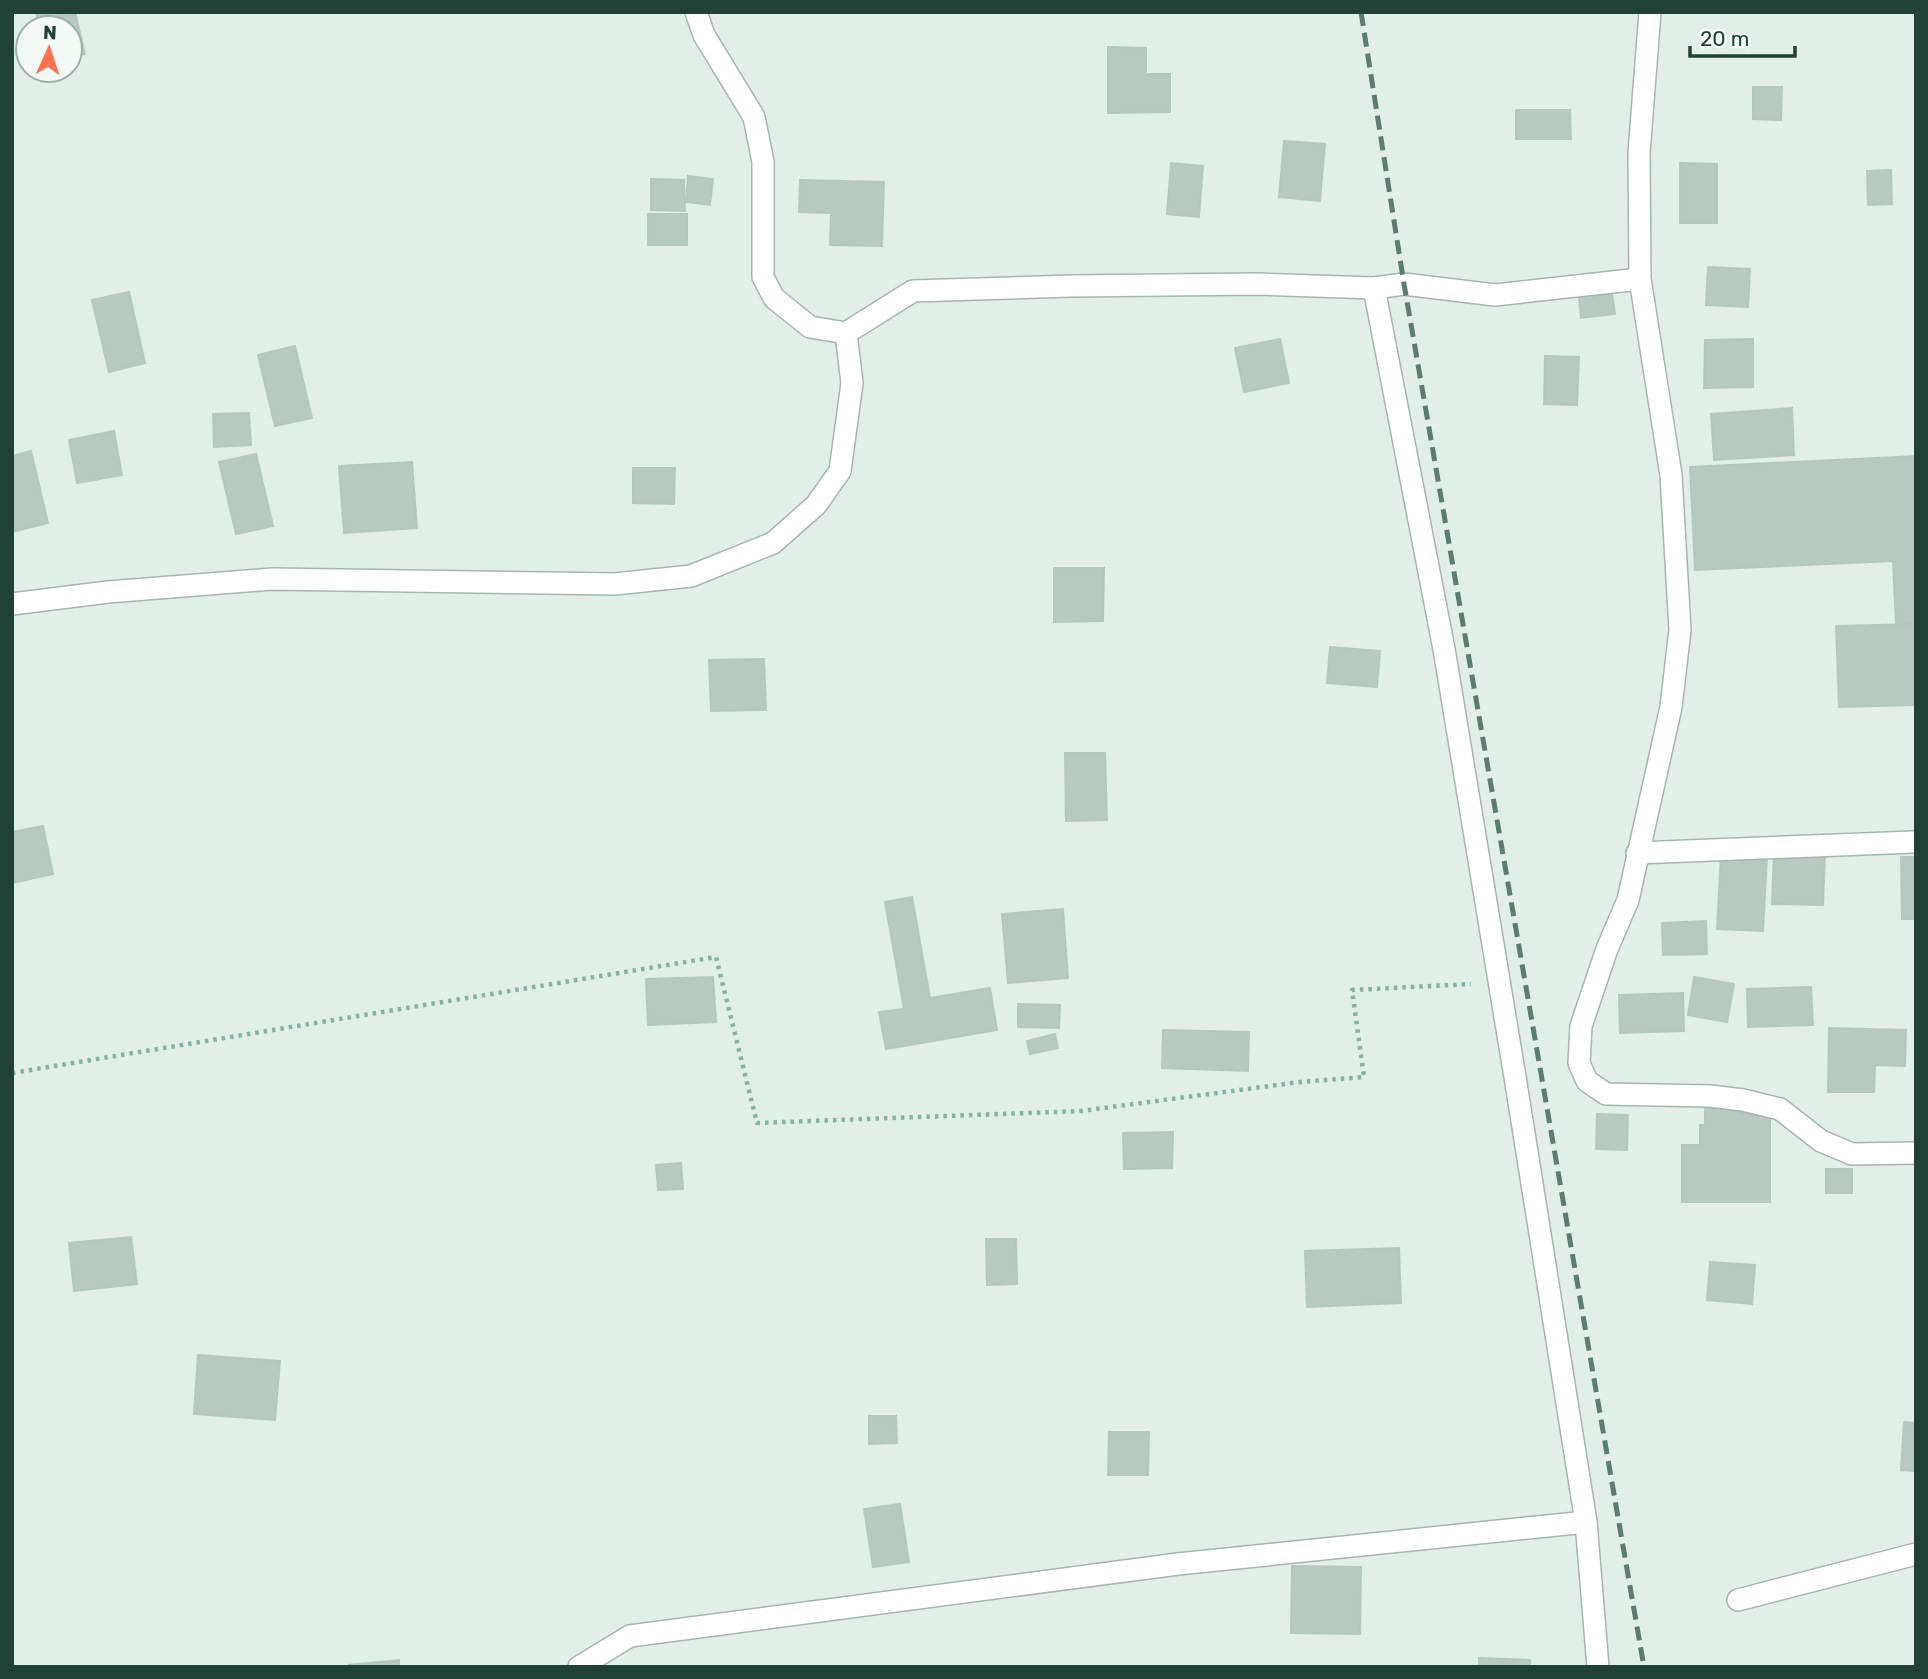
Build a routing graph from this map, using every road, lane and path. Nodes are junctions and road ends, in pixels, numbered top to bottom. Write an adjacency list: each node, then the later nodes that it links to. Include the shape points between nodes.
1 (696, 12): 5 (street, via 704,35 754,117 763,162 763,276 774,298 810,327)
2 (1650, 12): 3 (street, via 1639,153)
3 (1640, 279): 4 (street, via 1495,295 1404,284); 8 (street, via 1671,475 1680,630 1671,707)
4 (1374, 288): 5 (street, via 1244,284 913,291); 9 (street, via 1444,649)
5 (846, 333): 6 (street, via 852,383 840,471 816,505 773,543 691,576 615,584 272,579)
6 (12, 604)
7 (1913, 842): 8 (street)
8 (1637, 853): 11 (street, via 1628,900 1581,1026 1579,1063 1587,1081 1606,1094 1710,1096 1780,1109 1822,1141 1852,1154)
9 (1499, 982): 10 (path, via 1352,990 1364,1077 1081,1111 757,1123 716,957); 12 (street)
10 (12, 1073)
11 (1916, 1153)
12 (1586, 1522): 15 (street, via 1178,1564 630,1636); 16 (street)
13 (1916, 1555): 14 (street)
14 (1738, 1600)
15 (579, 1667)
16 (1598, 1667)

